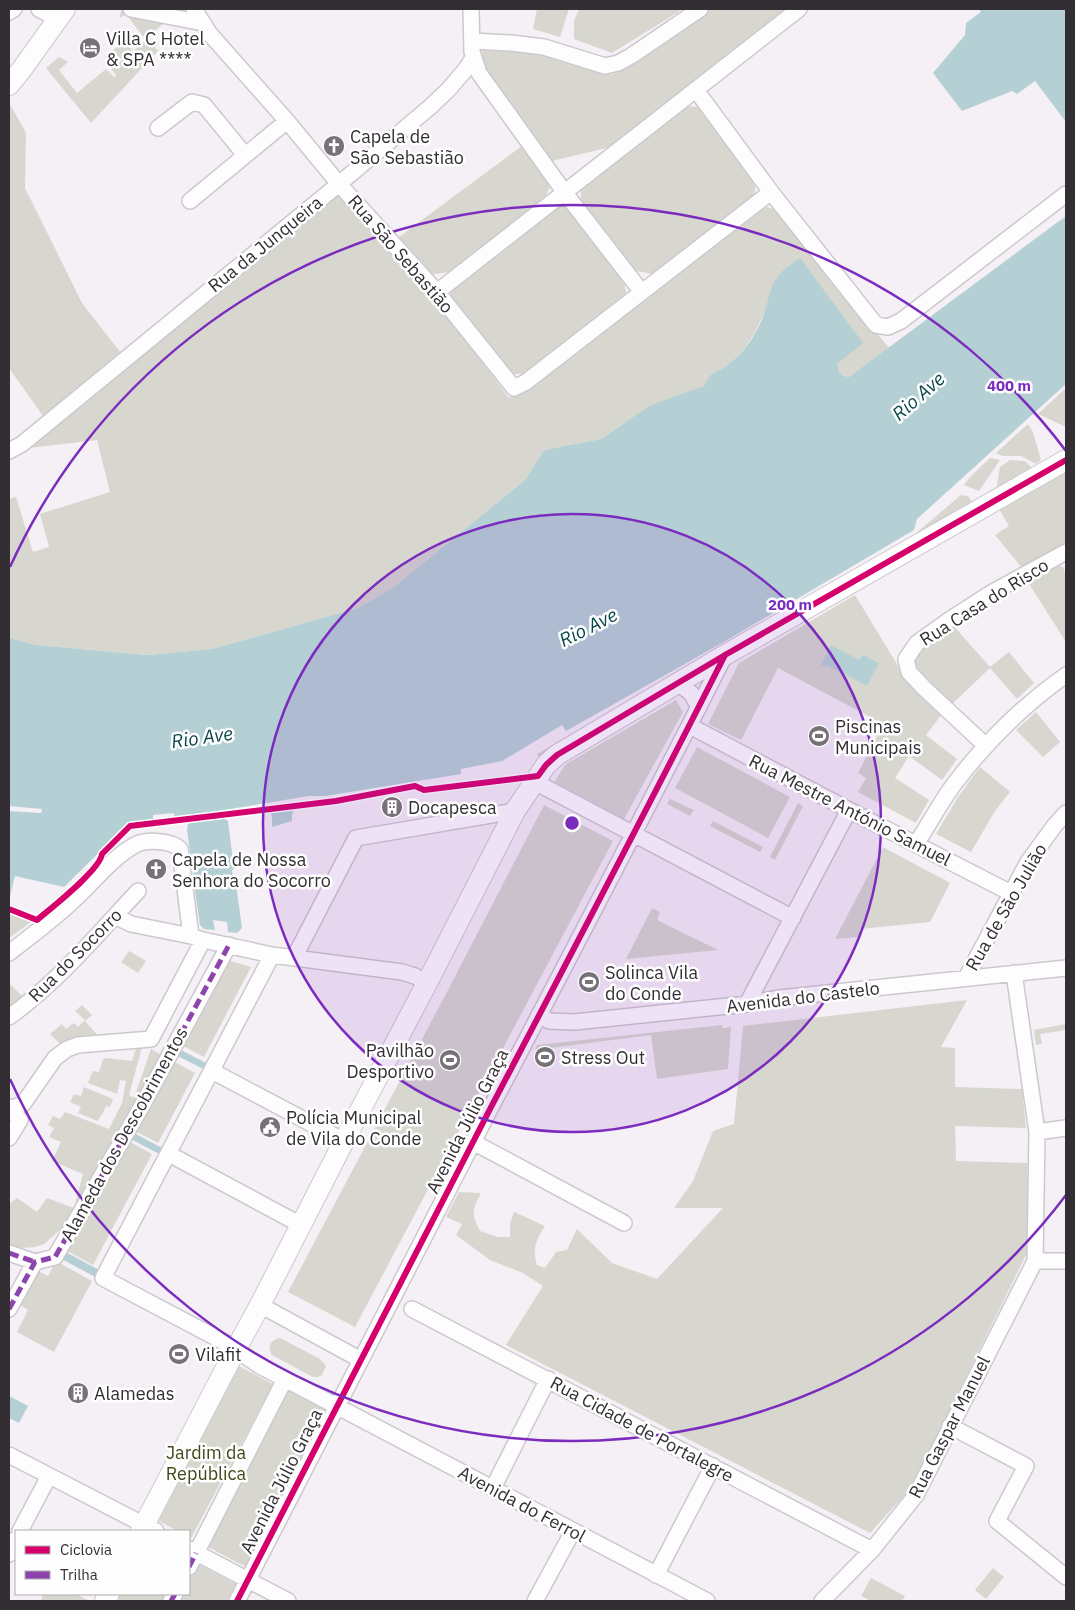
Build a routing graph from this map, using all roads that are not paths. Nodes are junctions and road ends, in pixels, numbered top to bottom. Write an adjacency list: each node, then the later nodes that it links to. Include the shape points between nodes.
1 (14, 9): 8 (street)
2 (39, 9): 9 (street)
3 (131, 9): 10 (street)
4 (194, 9): 10 (street, Rua São Sebastião)
5 (471, 9): 11 (street)
6 (700, 9): 11 (street, via 632,56 605,66 544,47)
7 (799, 9): 14 (street)
8 (9, 12)
9 (61, 14): 13 (main road)
10 (203, 23): 15 (street, Rua São Sebastião)
11 (472, 41): 12 (street)
12 (473, 58): 18 (street, Rua da Junqueira, via 448,90); 20 (street, via 479,73)
13 (9, 85)
14 (696, 90): 19 (street); 20 (street)
15 (287, 121): 17 (street); 18 (street, Rua São Sebastião)
16 (158, 128): 17 (street, via 192,102 204,105)
17 (245, 156): 22 (street)
18 (339, 184): 24 (street, Rua São Sebastião); 25 (street, Rua da Junqueira, via 22,444)
19 (770, 192): 21 (street, via 876,325 888,327 901,321); 23 (street)
20 (565, 193): 23 (street); 24 (street)
21 (1066, 194)
22 (190, 200)
23 (641, 291): 24 (street, Rua São Sebastião, via 526,382 514,388)
24 (436, 292)
25 (9, 451)
26 (1066, 460): 28 (main road)
27 (1066, 552): 33 (street, Rua Casa do Risco, via 949,620 917,643 906,659 909,672)
28 (725, 656): 30 (main road); 31 (street, Avenida Júlio Graça)
29 (1066, 676): 33 (street, via 1014,716)
30 (677, 683): 31 (street, via 691,693); 34 (main road, via 557,755)
31 (699, 707): 32 (street, Avenida Júlio Graça)
32 (690, 726): 35 (street, Rua Mestre António Samuel); 38 (street, Avenida Júlio Graça)
33 (985, 745): 39 (street, via 956,780)
34 (535, 782): 36 (main road); 38 (street)
35 (849, 810): 39 (street, Rua Mestre António Samuel); 43 (street)
36 (515, 811): 48 (street, via 356,838); 52 (main road)
37 (1066, 813): 41 (street, Rua de São Julião, via 1028,862)
38 (632, 833): 43 (street); 54 (street, Avenida Júlio Graça)
39 (916, 844): 41 (street, Rua Mestre António Samuel)
40 (138, 891): 42 (street, Rua do Socorro)
41 (1011, 892): 51 (street, Rua de São Julião)
42 (114, 916): 44 (street, via 131,924); 55 (street, Rua do Socorro, via 56,980)
43 (793, 918): 53 (street)
44 (197, 938): 45 (street); 46 (street, via 180,849 171,843 144,842 119,856 75,899); 57 (street, via 151,1039 67,1048 55,1058 23,1104)
45 (229, 945): 47 (street); 69 (street, Alameda dos Descobrimentos, via 55,1258)
46 (9, 953)
47 (272, 955): 48 (street); 56 (street)
48 (294, 958): 52 (street, via 402,972)
49 (1066, 968): 50 (street, Avenida do Castelo)
50 (1014, 973): 51 (street, Avenida do Castelo); 59 (street)
51 (966, 978): 53 (street, Avenida do Castelo)
52 (427, 983): 61 (main road)
53 (747, 1004): 54 (street, Avenida do Castelo, via 575,1022 549,1021)
54 (540, 1016): 62 (street, Avenida Júlio Graça)
55 (9, 1017)
56 (212, 1072): 61 (street); 63 (street)
57 (9, 1108): 60 (street, via 20,1120)
58 (1066, 1128): 59 (street)
59 (1037, 1132): 67 (street)
60 (9, 1138)
61 (344, 1140): 65 (main road)
62 (473, 1142): 64 (street); 74 (street, Avenida Júlio Graça)
63 (169, 1154): 65 (street); 73 (street, Avenida Júlio Graça, via 103,1278)
64 (624, 1223)
65 (301, 1225): 70 (main road)
66 (9, 1253): 69 (street)
67 (1035, 1260): 68 (street); 78 (street, Rua Gaspar Manuel)
68 (1066, 1261)
69 (35, 1262): 72 (street)
70 (260, 1306): 73 (main road); 74 (street)
71 (412, 1308): 75 (street, Rua Cidade de Portalegre)
72 (9, 1309)
73 (236, 1349): 76 (street, Avenida Júlio Graça); 83 (main road)
74 (361, 1360): 77 (street, Avenida Júlio Graça)
75 (548, 1379): 80 (street, Rua Cidade de Portalegre); 82 (street)
76 (285, 1380): 77 (street, Avenida Júlio Graça); 88 (street)
77 (337, 1406): 82 (street, Avenida do Ferrol); 92 (street, Avenida Júlio Graça)
78 (950, 1426): 87 (street, Rua Gaspar Manuel, via 916,1495); 91 (street, via 1026,1466 997,1521)
79 (9, 1455): 81 (street)
80 (713, 1466): 87 (street, Rua Cidade de Portalegre); 90 (street)
81 (49, 1476): 83 (street); 84 (street)
82 (492, 1488): 85 (street, Avenida do Ferrol)
83 (147, 1529)
84 (21, 1530)
85 (573, 1531): 90 (street, Avenida do Ferrol); 96 (street)
86 (15, 1541): 89 (street)
87 (872, 1550): 97 (street, Rua Gaspar Manuel)
88 (192, 1551): 92 (street, Avenida Júlio Graça)
89 (9, 1554)
90 (656, 1575): 93 (street, Avenida do Ferrol)
91 (1066, 1578)
92 (248, 1580): 94 (street, Avenida Júlio Graça); 95 (street)
93 (698, 1599)
94 (237, 1601)
95 (288, 1601)
96 (535, 1601)
97 (822, 1601)

